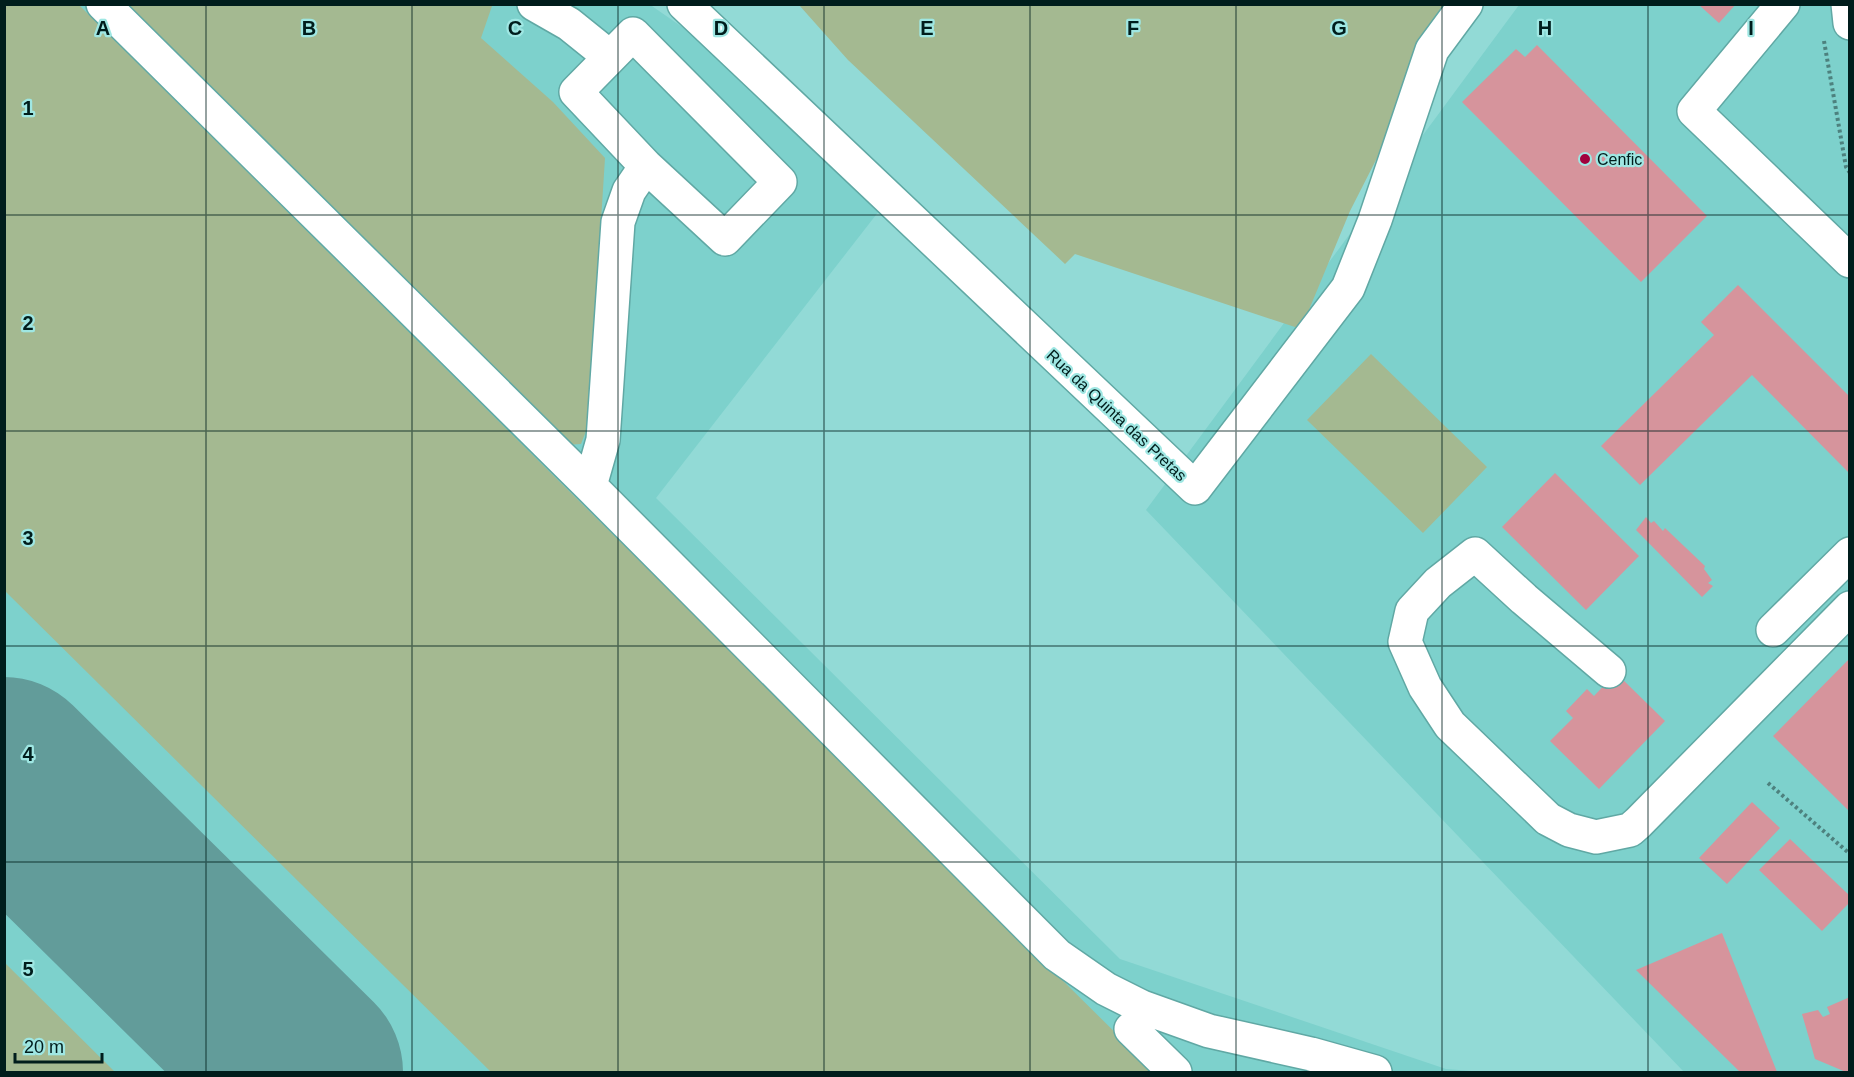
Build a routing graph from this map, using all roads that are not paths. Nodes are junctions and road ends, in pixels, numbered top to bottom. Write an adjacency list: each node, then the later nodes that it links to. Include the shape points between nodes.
1 (103, 4): 11 (street)
2 (534, 4): 8 (street, via 569,24)
3 (684, 4): 4 (street, Rua da Quinta das Pretas, via 1195,488 1348,288 1432,50)
4 (1466, 4)
5 (1783, 4): 10 (street, via 1694,111)
6 (1848, 4): 7 (street)
7 (1836, 27)
8 (610, 57): 9 (street, via 576,92); 9 (street, via 633,34 780,182 725,239)
9 (646, 166): 11 (street, via 629,191 618,222 603,440)
10 (1850, 261)
11 (590, 486): 18 (street, via 1057,955 1106,989 1142,1007 1209,1031)
12 (1850, 554): 14 (street)
13 (1850, 609): 15 (street, via 1638,823 1630,830 1596,837 1548,819 1450,725 1425,687 1405,642 1412,611 1438,583 1475,554)
14 (1773, 630)
15 (1609, 671)
16 (1131, 1029): 17 (street)
17 (1175, 1072)
18 (1376, 1072)

